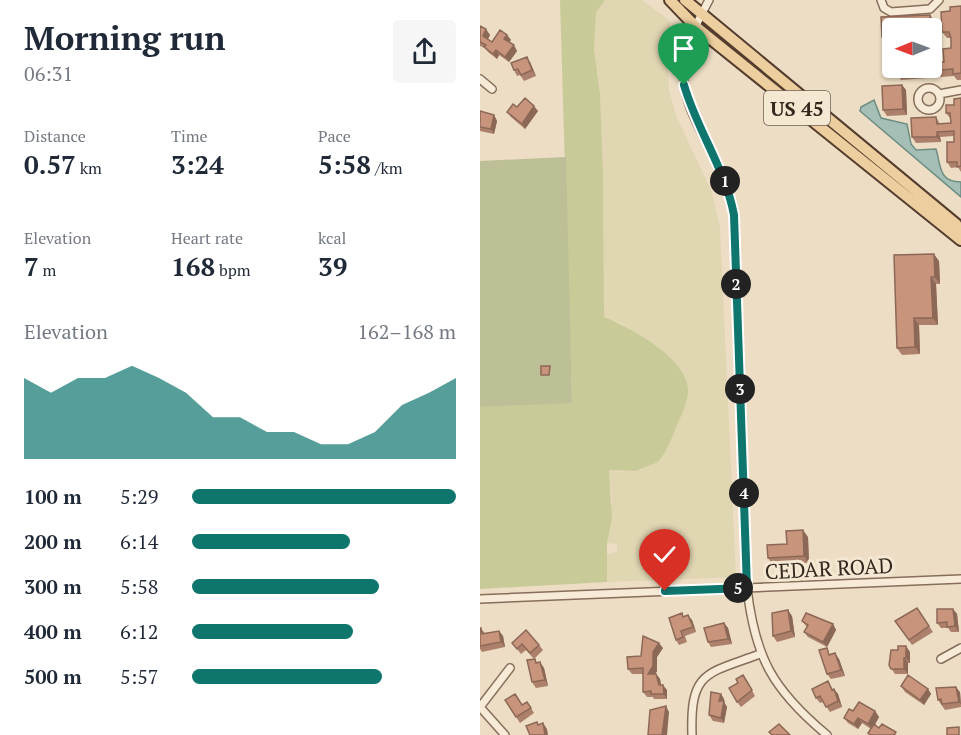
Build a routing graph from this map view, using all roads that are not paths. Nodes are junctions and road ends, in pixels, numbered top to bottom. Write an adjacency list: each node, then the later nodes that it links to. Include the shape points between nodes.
1 (670, 0): 7 (main road, US 45)
2 (685, 0): 6 (main road, US 45)
3 (709, 0): 6 (street)
4 (881, 0): 5 (street, via 891,12 930,9)
5 (939, 0)
6 (701, 15): 7 (street); 12 (main road, US 45, via 957,224)
7 (696, 27): 13 (main road, US 45); 15 (street, via 684,63 684,85 726,183 734,215)
8 (480, 79): 9 (street)
9 (492, 89)
10 (961, 90): 11 (street)
11 (939, 94)
12 (961, 233)
13 (961, 240)
14 (961, 579): 15 (street, CEDAR ROAD)
15 (747, 588): 16 (street, CEDAR ROAD); 18 (street)
16 (480, 599)
17 (961, 648): 19 (street)
18 (760, 654): 23 (street, via 710,673 702,680 691,704); 24 (street, via 797,709)
19 (941, 659)
20 (510, 668): 21 (street)
21 (480, 707): 22 (street)
22 (505, 735)
23 (692, 735)
24 (827, 735)

